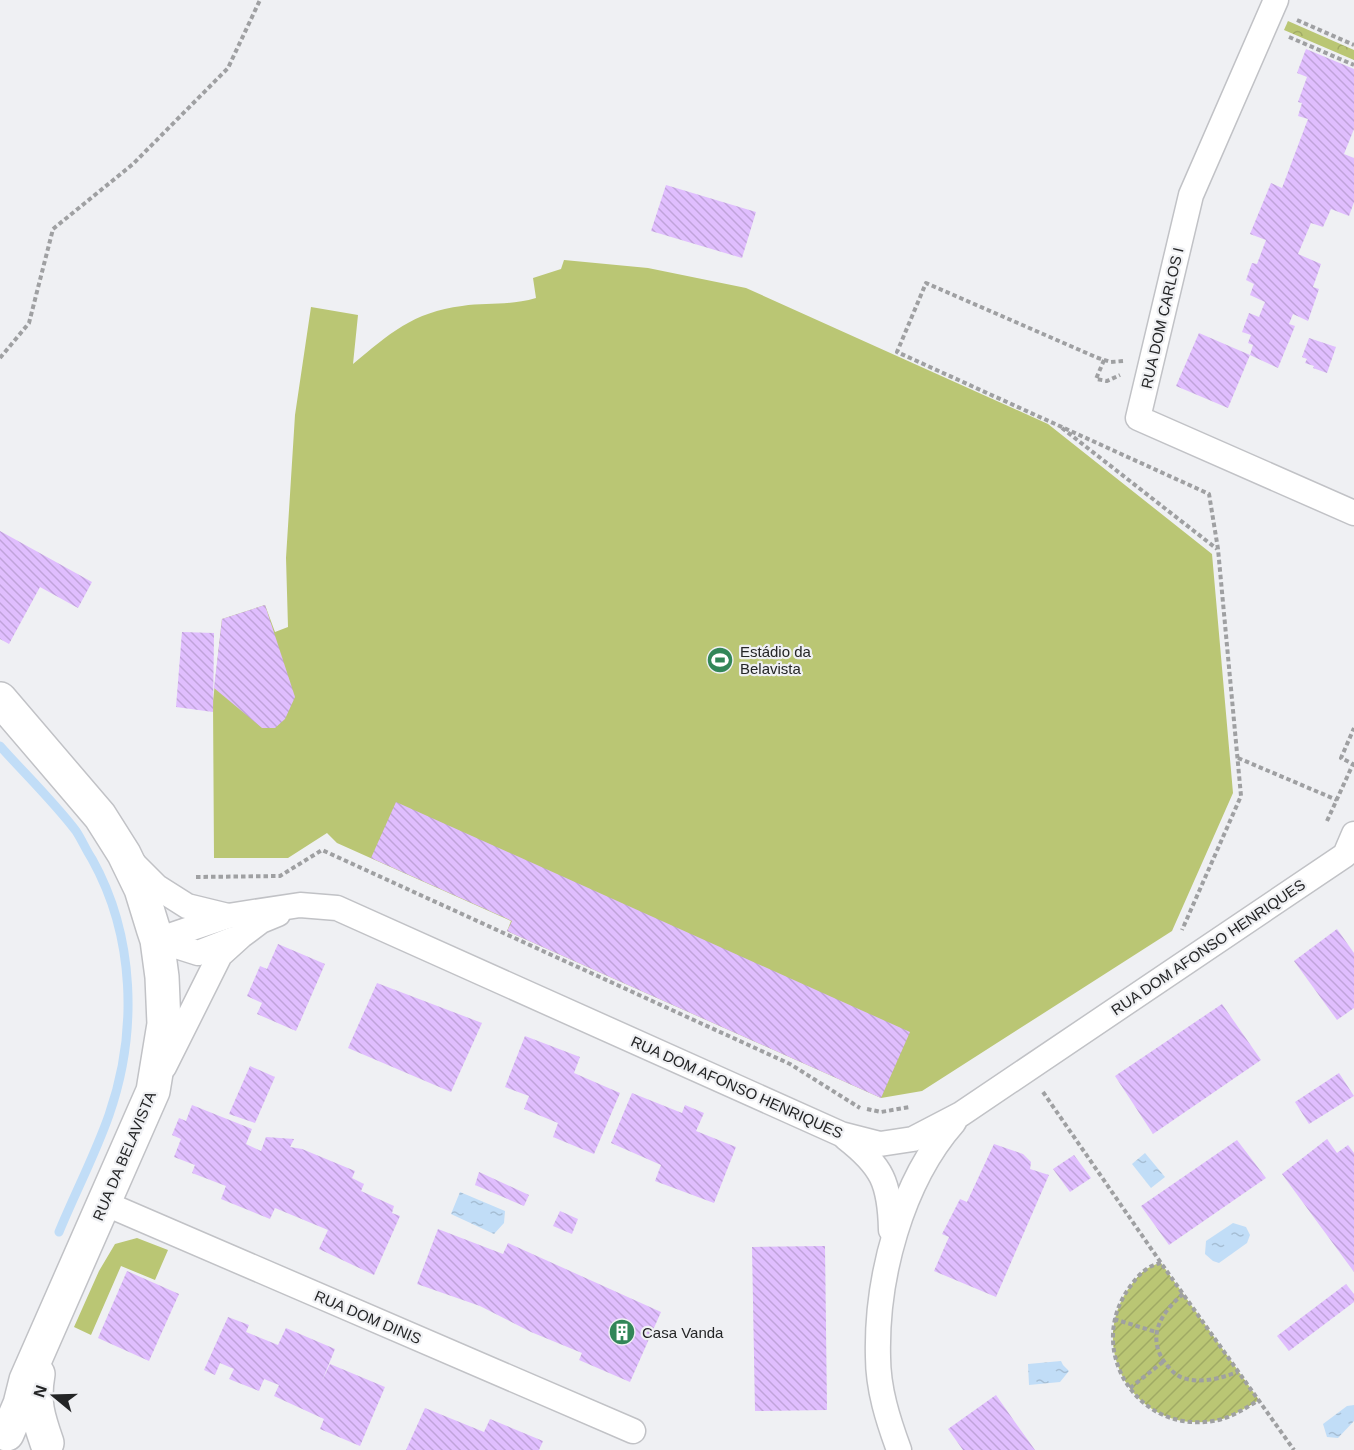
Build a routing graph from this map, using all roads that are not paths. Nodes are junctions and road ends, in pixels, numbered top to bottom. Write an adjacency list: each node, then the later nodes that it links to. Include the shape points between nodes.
1 (1276, 0): 2 (street, RUA DOM CARLOS I, via 1191,195 1138,418)
2 (1354, 513)
3 (0, 699): 5 (street, RUA DA BELAVISTA, via 100,816)
4 (1351, 853): 9 (street, RUA DOM AFONSO HENRIQUES)
5 (124, 854): 6 (street, via 157,887 187,906); 7 (street, RUA DA BELAVISTA, via 141,889)
6 (234, 926): 7 (street, via 198,953); 8 (street); 10 (street, RUA DOM AFONSO HENRIQUES, via 261,921 300,905 337,908)
7 (157, 940): 8 (street, RUA DA BELAVISTA, via 164,1024)
8 (153, 1090): 11 (street, RUA DA BELAVISTA)
9 (962, 1114): 10 (street, RUA DOM AFONSO HENRIQUES, via 913,1139 880,1144); 12 (street, via 939,1139 920,1170)
10 (841, 1134): 12 (street, via 867,1155 883,1176 891,1206)
11 (104, 1203): 13 (street, RUA DA BELAVISTA); 14 (street, RUA DOM DINIS)
12 (892, 1251): 17 (street, via 879,1303 878,1359 885,1411)
13 (48, 1332): 15 (street); 16 (street, via 35,1392 37,1416)
14 (633, 1431)
15 (3, 1436): 16 (street, via 14,1432 29,1434)
16 (49, 1446)
17 (899, 1450)

